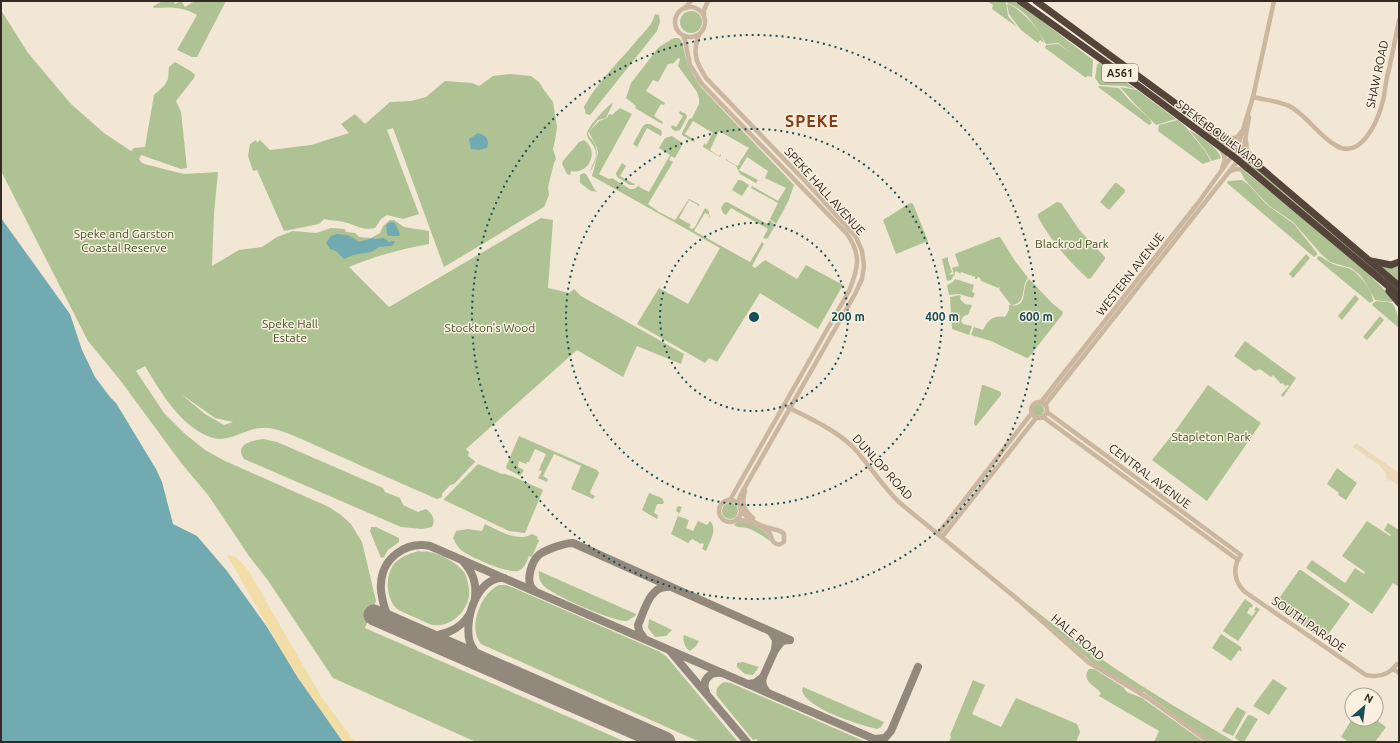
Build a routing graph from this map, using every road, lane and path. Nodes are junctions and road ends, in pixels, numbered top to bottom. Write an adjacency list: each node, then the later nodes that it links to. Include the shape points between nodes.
1 (691, 1): 6 (street)
2 (708, 1): 7 (street)
3 (1020, 1): 12 (highway, SPEKE BOULEVARD / A561)
4 (1036, 1): 11 (highway, SPEKE BOULEVARD / A561)
5 (1274, 1): 13 (street)
6 (685, 8): 7 (street, via 695,7); 9 (street, via 677,14 675,22 677,30)
7 (704, 15): 10 (street, via 706,22)
8 (1399, 20): 13 (street, SHAW ROAD, via 1382,104 1376,121 1364,140 1353,148 1347,149 1329,141 1312,123 1289,106)
9 (683, 35): 10 (street); 28 (street, SPEKE HALL AVENUE, via 690,65 702,84 851,241 858,267)
10 (699, 35): 25 (street, SPEKE HALL AVENUE, via 694,51 697,63 706,78 856,237 862,251)
11 (1103, 50): 12 (highway, A561); 14 (highway, SPEKE BOULEVARD / A561)
12 (1097, 58): 16 (highway, SPEKE BOULEVARD / A561)
13 (1253, 97): 15 (street)
14 (1206, 126): 15 (street, via 1215,128 1233,139); 17 (highway, SPEKE BOULEVARD / A561)
15 (1245, 129): 17 (street); 18 (street, via 1248,150)
16 (1219, 147): 17 (highway, SPEKE BOULEVARD / A561); 20 (street, via 1225,154)
17 (1237, 155): 18 (highway, SPEKE BOULEVARD / A561); 19 (highway, SPEKE BOULEVARD / A561); 20 (street, WESTERN AVENUE); 21 (street, WESTERN AVENUE); 22 (street, A561, via 1267,181)
18 (1258, 166): 23 (highway, SPEKE BOULEVARD / A561)
19 (1250, 171): 21 (street, via 1236,169); 22 (highway, SPEKE BOULEVARD / A561)
20 (1220, 173): 32 (street, WESTERN AVENUE)
21 (1228, 173): 32 (street, WESTERN AVENUE)
22 (1268, 186): 26 (highway, SPEKE BOULEVARD / A561)
23 (1367, 260): 24 (highway, via 1391,265); 27 (highway, SPEKE BOULEVARD / A561)
24 (1399, 262)
25 (863, 272): 28 (street, via 859,273 853,290); 33 (street, SPEKE HALL AVENUE, via 855,294)
26 (1378, 277): 29 (highway, SPEKE BOULEVARD / A561); 30 (highway)
27 (1399, 286)
28 (847, 295): 31 (street, SPEKE HALL AVENUE)
29 (1399, 295)
30 (1399, 303)
31 (784, 404): 33 (street, DUNLOP ROAD); 39 (street, SPEKE HALL AVENUE)
32 (1043, 404): 34 (street); 35 (street, via 1036,402 1032,405)
33 (790, 408): 38 (street, SPEKE HALL AVENUE); 44 (street, DUNLOP ROAD, via 832,431 851,445 895,498)
34 (1047, 412): 36 (street); 45 (street, CENTRAL AVENUE, via 1241,555)
35 (1031, 414): 37 (street); 44 (street)
36 (1044, 417): 37 (street); 45 (street, CENTRAL AVENUE)
37 (1036, 418): 44 (street)
38 (750, 477): 40 (street, SPEKE HALL AVENUE); 43 (street, via 744,494 744,506 749,515)
39 (730, 500): 40 (street); 42 (street, via 722,503 719,508 720,515 727,522)
40 (738, 503): 41 (street)
41 (741, 510): 42 (street); 43 (street, via 748,518)
42 (737, 519): 43 (street, via 768,531 776,544 784,542 784,534 781,531)
43 (760, 524)
44 (940, 536): 49 (street, HALE ROAD, via 1027,607 1088,662 1148,698)
45 (1238, 560): 47 (street, SOUTH PARADE, via 1235,571 1241,589 1360,673 1376,677)
46 (1398, 665): 47 (street)
47 (1393, 669): 48 (street)
48 (1399, 673)
49 (1209, 742)

